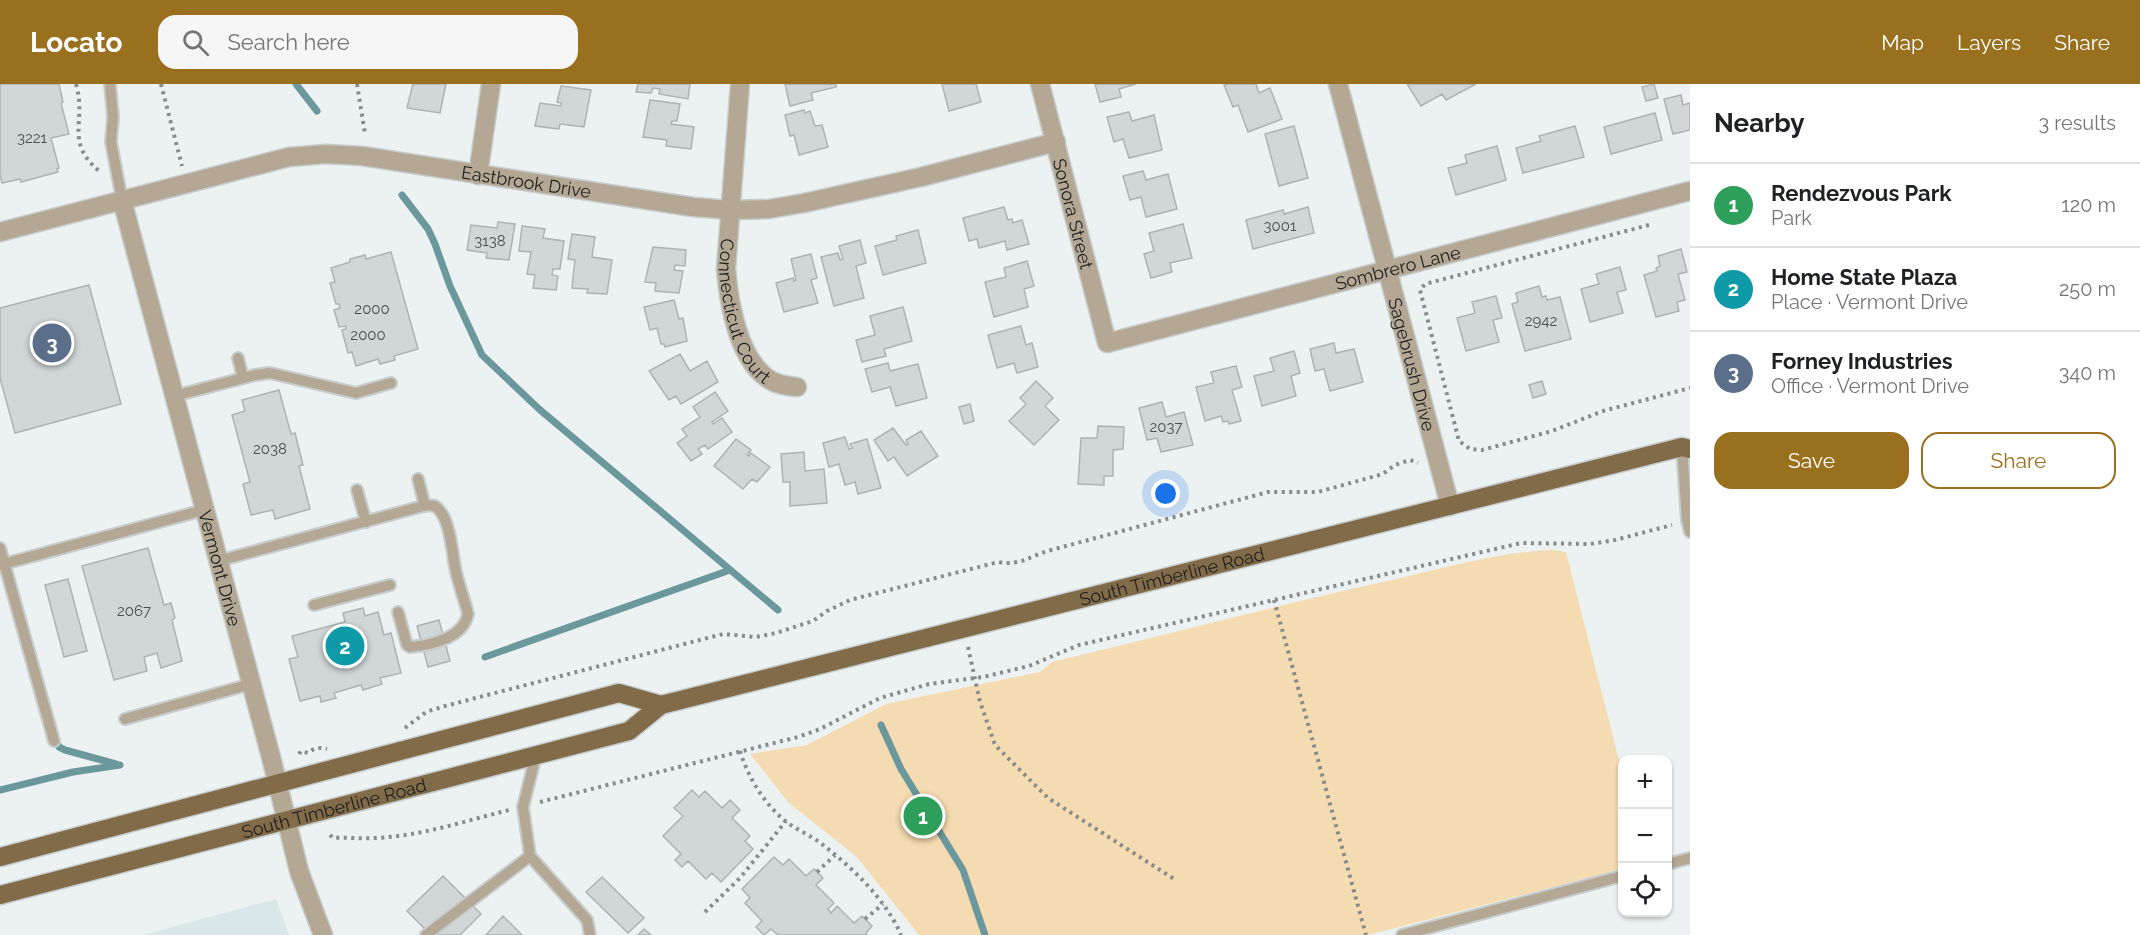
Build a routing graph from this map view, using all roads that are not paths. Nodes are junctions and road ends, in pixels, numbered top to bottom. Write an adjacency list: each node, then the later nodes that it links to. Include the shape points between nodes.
1 (110, 84): 9 (lane, via 111,142)
2 (491, 84): 7 (street)
3 (740, 84): 10 (street, Connecticut Court)
4 (1040, 84): 6 (street, Sonora Street)
5 (1338, 84): 12 (street, Sagebrush Drive)
6 (1056, 142): 10 (street, Eastbrook Drive, via 804,203); 13 (street, Sonora Street)
7 (478, 175): 9 (street, Eastbrook Drive, via 326,154 289,157); 10 (street, Eastbrook Drive)
8 (1690, 191): 12 (street, Sombrero Lane)
9 (122, 200): 11 (street, Eastbrook Drive); 18 (street, Vermont Drive)
10 (730, 210): 17 (street, Connecticut Court, via 726,269 736,327 759,370 770,380)
11 (0, 232)
12 (1387, 271): 13 (street, Sombrero Lane); 23 (street, Sagebrush Drive)
13 (1107, 343)
14 (238, 358): 15 (lane)
15 (243, 378): 16 (lane, via 270,373 356,393); 18 (lane)
16 (391, 383)
17 (797, 387)
18 (174, 396): 24 (street, Vermont Drive)
19 (1688, 449): 23 (main road, South Timberline Road); 26 (lane)
20 (418, 479): 22 (lane)
21 (357, 490): 25 (lane)
22 (425, 506): 25 (lane); 32 (lane, via 435,506 443,514 467,618 457,633 410,647)
23 (1450, 506): 34 (main road, South Timberline Road)
24 (204, 510): 28 (street, Vermont Drive); 29 (lane)
25 (366, 522): 28 (lane)
26 (1689, 526)
27 (0, 548): 29 (lane)
28 (218, 561): 33 (street, Vermont Drive)
29 (2, 564): 36 (lane)
30 (390, 585): 31 (lane)
31 (314, 605)
32 (398, 612)
33 (251, 684): 35 (lane); 38 (street, Vermont Drive)
34 (661, 705): 37 (main road, South Timberline Road, via 629,731); 38 (main road, via 619,693)
35 (125, 719)
36 (54, 741)
37 (536, 755): 39 (main road, South Timberline Road); 40 (lane, via 523,807)
38 (277, 782): 39 (street, Vermont Drive); 41 (main road)
39 (286, 821): 45 (main road, South Timberline Road); 46 (street, Vermont Drive, via 299,871)
40 (530, 855): 47 (lane); 48 (lane, via 587,920)
41 (0, 856)
42 (1690, 858): 43 (lane)
43 (1672, 863)
44 (1618, 877): 49 (lane)
45 (0, 895)
46 (323, 935)
47 (426, 935)
48 (590, 935)
49 (1402, 935)

